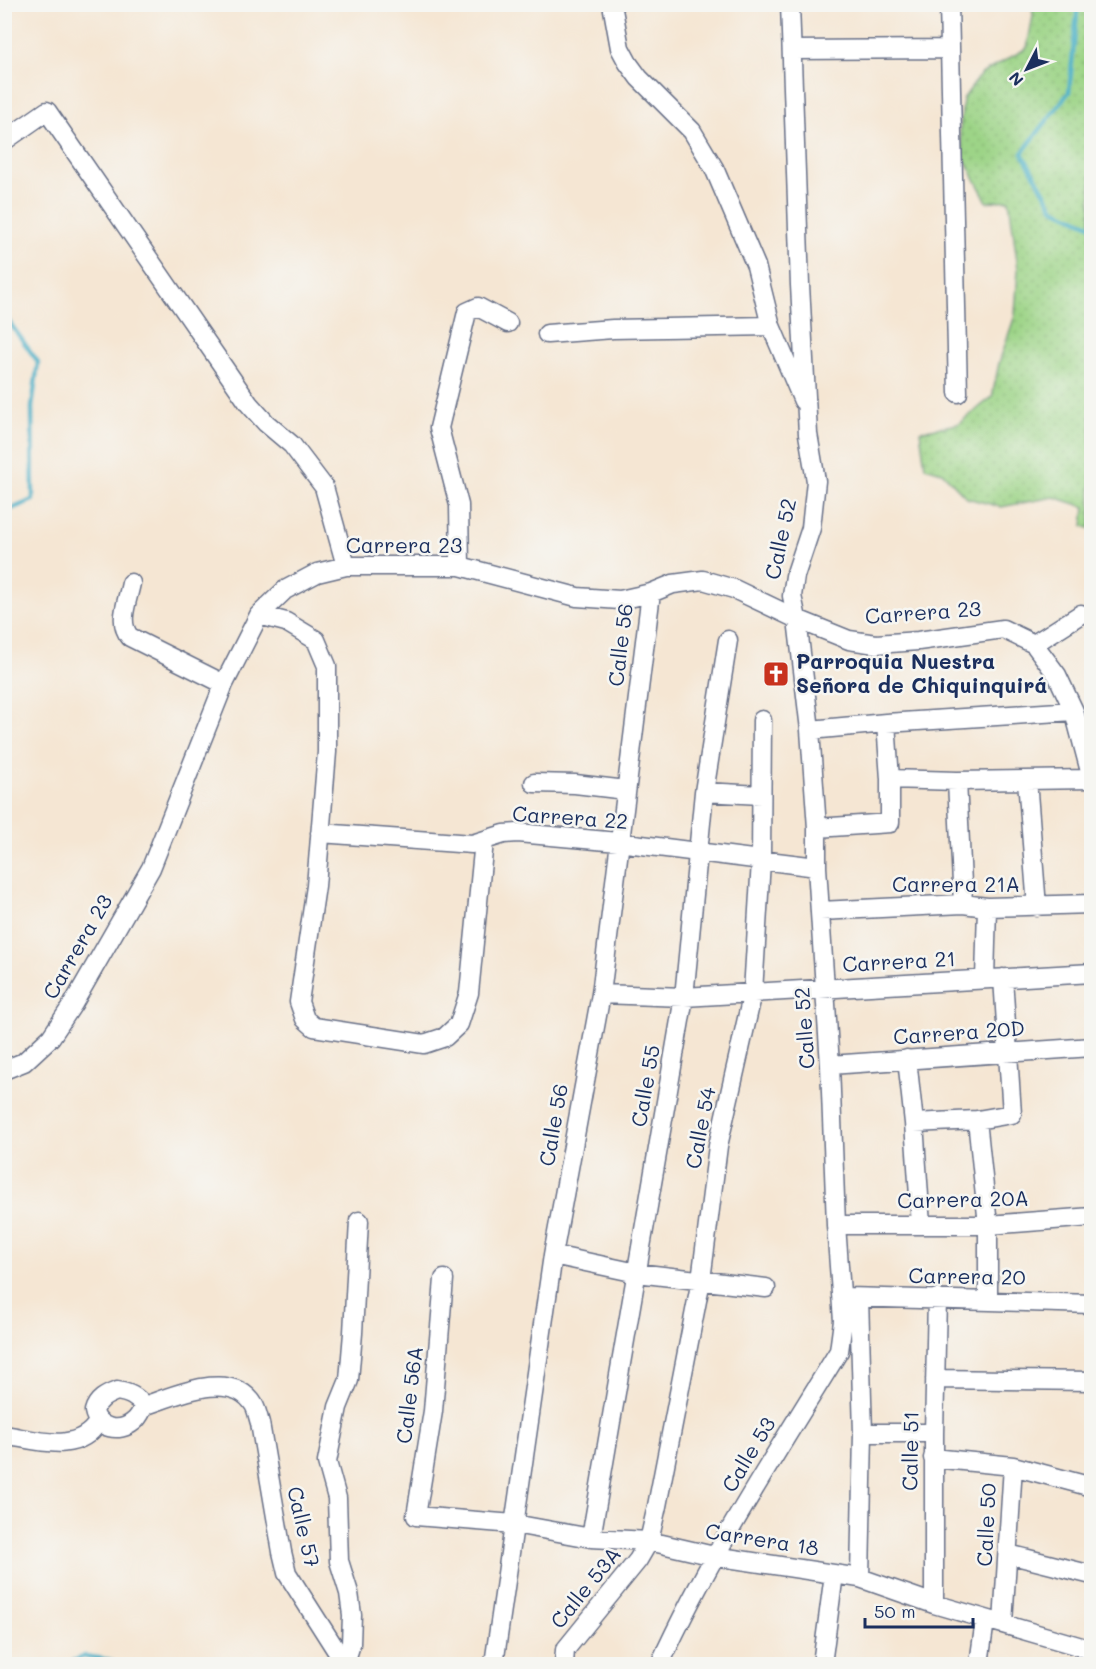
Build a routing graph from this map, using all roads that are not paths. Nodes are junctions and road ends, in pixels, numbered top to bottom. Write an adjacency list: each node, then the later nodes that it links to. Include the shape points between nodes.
1 (612, 4): 8 (street, via 620,48 628,63 692,131 714,168 756,266)
2 (790, 4): 5 (street, Calle 52)
3 (949, 4): 4 (street)
4 (950, 49): 5 (street); 10 (street)
5 (792, 50): 11 (street, Calle 52)
6 (4, 141): 12 (street, via 47,111 249,404 317,475 324,487)
7 (508, 323): 13 (street, via 478,307 467,312 439,428 459,506)
8 (771, 326): 9 (street); 11 (street)
9 (547, 334)
10 (958, 393)
11 (807, 411): 18 (street, Calle 52, via 816,481 811,528 792,596)
12 (346, 566): 13 (street, Carrera 23); 17 (street, Carrera 23, via 300,581)
13 (460, 566): 15 (street, Carrera 23, via 577,597 620,600)
14 (132, 583): 21 (street, via 124,631)
15 (651, 593): 18 (street, Carrera 23, via 673,584 703,580 734,589); 31 (street, Calle 56)
16 (1081, 614): 20 (street)
17 (259, 615): 21 (street, Carrera 23); 35 (street, via 286,622 316,640 327,666 327,752)
18 (797, 619): 20 (street, Carrera 23, via 849,640 876,644 1003,629); 25 (street, Calle 52)
19 (728, 640): 32 (street, Calle 55)
20 (1034, 644): 22 (street, via 1057,675)
21 (224, 684): 56 (street, Carrera 23, via 151,868 74,1004 51,1037 24,1062)
22 (1074, 711): 24 (street); 27 (street)
23 (762, 720): 33 (street, Calle 54)
24 (886, 723): 25 (street); 26 (street)
25 (810, 730): 34 (street, Calle 52)
26 (890, 779): 29 (street); 34 (street, via 890,823)
27 (1091, 779): 28 (street)
28 (1027, 780): 29 (street); 44 (street)
29 (957, 781): 41 (street)
30 (534, 783): 31 (street)
31 (626, 790): 37 (street, Calle 56)
32 (704, 792): 33 (street); 38 (street, Calle 55)
33 (761, 795): 39 (street, Calle 54)
34 (817, 828): 40 (street, Calle 52)
35 (320, 833): 36 (street, Carrera 22, via 472,844); 36 (street, via 299,1002 304,1018 314,1027 424,1044 445,1037 459,1024 469,993)
36 (484, 841): 37 (street, Carrera 22, via 518,832)
37 (618, 842): 38 (street, Carrera 22); 50 (street, Calle 56)
38 (698, 854): 39 (street, Carrera 22); 51 (street, Calle 55)
39 (761, 861): 40 (street, Carrera 22); 49 (street, Calle 54)
40 (817, 867): 45 (street, Calle 52)
41 (963, 904): 43 (street, Carrera 21A); 45 (street, Carrera 21A)
42 (1092, 904): 44 (street, Carrera 21A)
43 (987, 907): 44 (street, Carrera 21A); 47 (street)
44 (1037, 907)
45 (820, 911): 48 (street, Calle 52)
46 (1092, 973): 47 (street, Carrera 21)
47 (994, 979): 48 (street, Carrera 21); 53 (street)
48 (824, 989): 49 (street, Carrera 21); 55 (street, Calle 52)
49 (753, 992): 51 (street, Carrera 21); 67 (street, Calle 54, via 718,1146)
50 (601, 994): 51 (street, Carrera 21); 64 (street, Calle 56)
51 (684, 997): 65 (street, Calle 55)
52 (1092, 1047): 53 (street, Carrera 20D)
53 (1008, 1053): 54 (street, Carrera 20D); 57 (street, via 1012,1114)
54 (907, 1059): 55 (street, Carrera 20D); 58 (street)
55 (830, 1065): 61 (street, Calle 52)
56 (4, 1070)
57 (977, 1120): 58 (street); 63 (street)
58 (914, 1123): 62 (street)
59 (1092, 1217): 63 (street, Carrera 20A)
60 (359, 1221): 95 (street, via 349,1380 338,1407 327,1462 337,1498 339,1561 352,1615 351,1644)
61 (836, 1225): 62 (street, Carrera 20A); 69 (street, Calle 52)
62 (921, 1225): 63 (street, Carrera 20A)
63 (988, 1225): 71 (street)
64 (553, 1255): 65 (street); 84 (street, Calle 56)
65 (637, 1273): 67 (street); 85 (street, Calle 55)
66 (444, 1279): 83 (street, Calle 56A, via 433,1411)
67 (701, 1280): 68 (street); 86 (street, Calle 54)
68 (766, 1288)
69 (850, 1298): 70 (street, Carrera 20); 78 (street, Calle 52); 88 (street, Calle 53, via 839,1351)
70 (937, 1298): 71 (street, Carrera 20); 73 (street, Calle 51)
71 (988, 1299): 72 (street, Carrera 20)
72 (1092, 1304)
73 (935, 1380): 74 (street); 77 (street, Calle 51)
74 (1092, 1381)
75 (144, 1406): 76 (street, via 126,1427 116,1429); 76 (street, via 137,1397 117,1391 95,1406); 95 (street, Calle 57, via 210,1386 226,1386 254,1404 287,1573)
76 (98, 1422): 79 (street, via 92,1433 68,1442)
77 (934, 1433): 78 (street); 80 (street, Calle 51)
78 (863, 1434): 91 (street, Calle 52)
79 (4, 1435)
80 (933, 1458): 81 (street); 92 (street, Calle 51)
81 (1013, 1466): 82 (street); 87 (street, Calle 50)
82 (1092, 1487)
83 (416, 1516): 84 (street, Carrera 18)
84 (514, 1524): 85 (street, Carrera 18); 96 (street, Calle 56)
85 (591, 1538): 86 (street, Carrera 18)
86 (649, 1541): 88 (street, Carrera 18); 97 (street, Calle 53A, via 565,1650)
87 (1008, 1554): 90 (street); 93 (street, Calle 50)
88 (714, 1556): 89 (street, Carrera 18); 98 (street, Calle 53)
89 (834, 1574): 91 (street, Carrera 18); 99 (street)
90 (1092, 1575)
91 (860, 1578): 92 (street, Carrera 18)
92 (933, 1604): 93 (street, Carrera 18)
93 (994, 1622): 94 (street, Carrera 18); 100 (street, Calle 50)
94 (1092, 1650)
95 (345, 1664)
96 (494, 1665)
97 (564, 1665)
98 (660, 1665)
99 (822, 1665)
100 (979, 1665)

